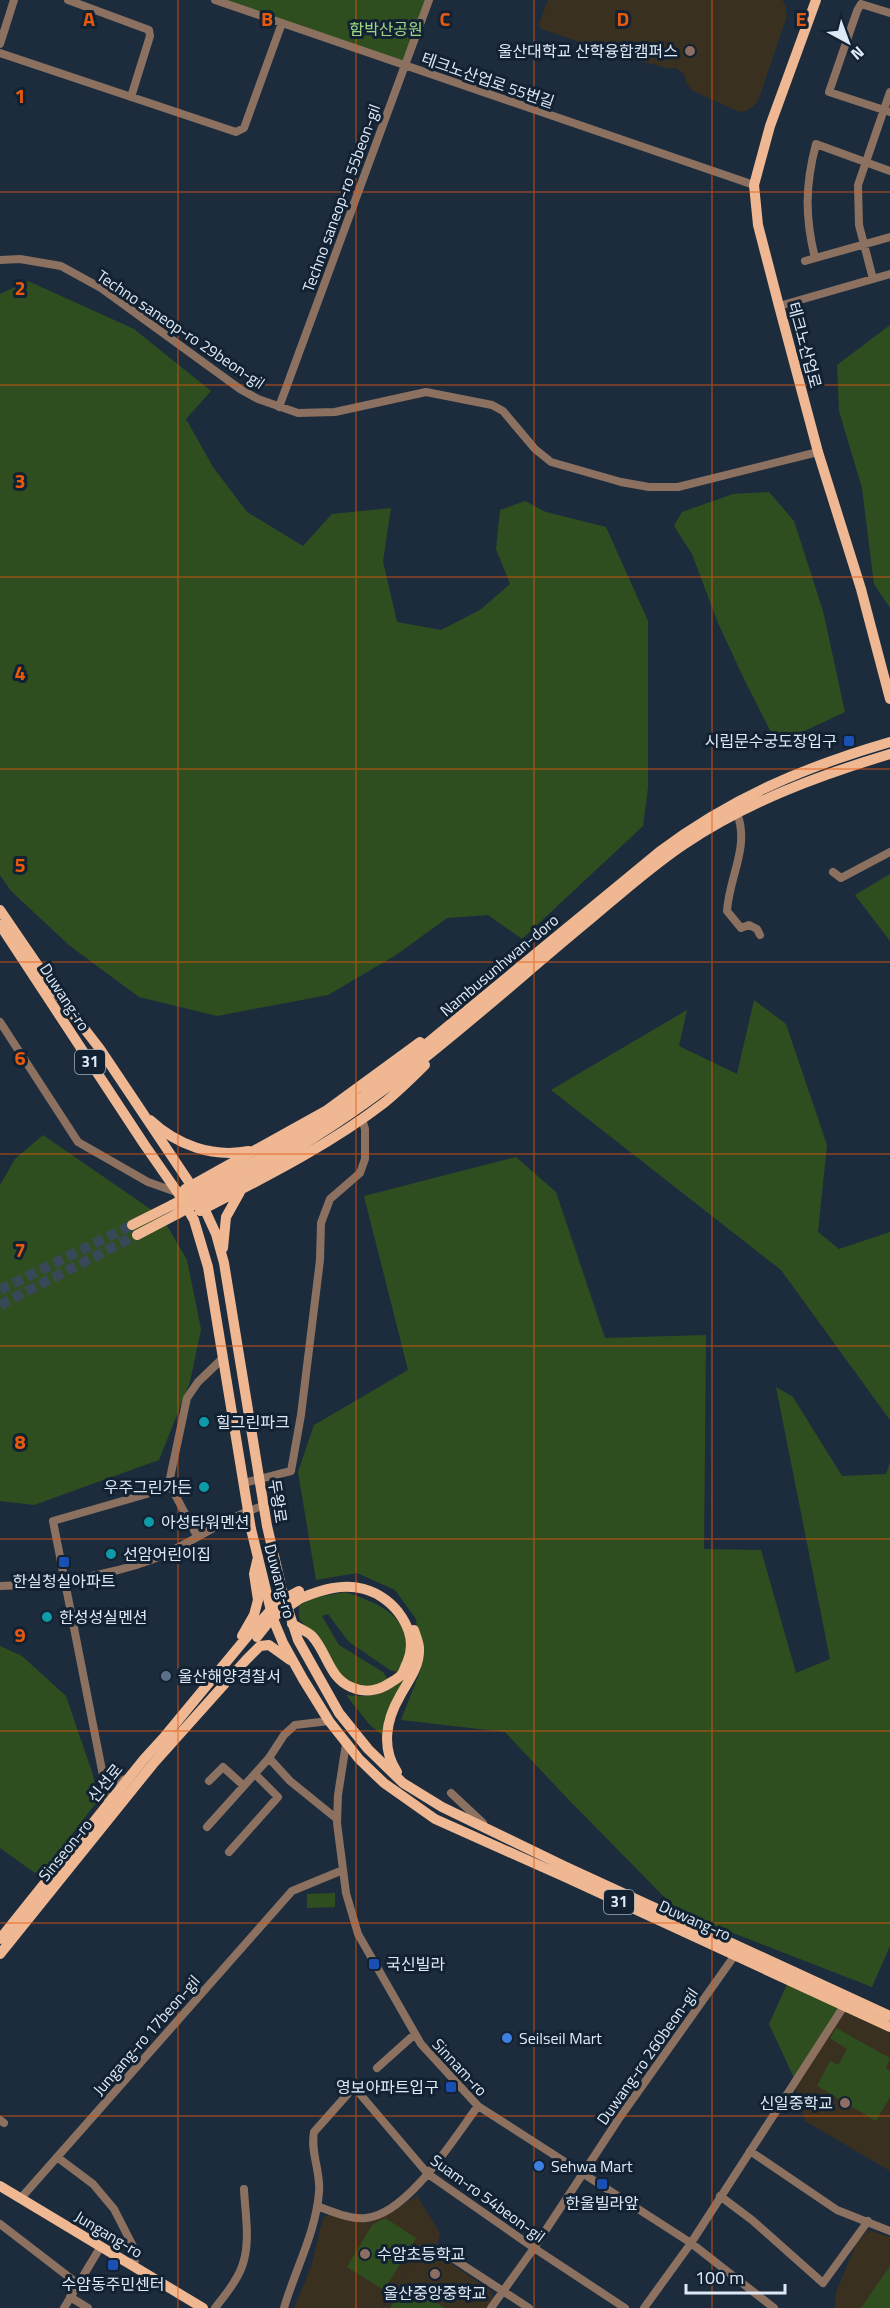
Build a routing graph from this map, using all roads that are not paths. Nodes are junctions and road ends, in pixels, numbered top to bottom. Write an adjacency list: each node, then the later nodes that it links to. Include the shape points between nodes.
1 (14, 0): 8 (street)
2 (68, 0): 12 (street, via 149,30)
3 (214, 0): 7 (street, 테크노산업로 55번길)
4 (429, 0): 10 (street, Techno saneop-ro 55beon-gil)
5 (816, 0): 16 (main road, 테크노산업로)
6 (890, 13): 13 (street, via 861,4 828,92)
7 (282, 23): 10 (street, 테크노산업로 55번길); 12 (street, via 244,128 236,132)
8 (0, 44)
9 (0, 53): 12 (street)
10 (405, 67): 16 (street, 테크노산업로 55번길); 25 (street, Techno saneop-ro 55beon-gil)
11 (890, 92): 13 (street)
12 (131, 97)
13 (887, 111): 14 (street)
14 (865, 163): 15 (street); 18 (street, via 858,185); 19 (street, via 816,144 808,172 807,201)
15 (890, 171)
16 (753, 185): 24 (main road, 테크노산업로, via 758,225)
17 (890, 237): 18 (street)
18 (863, 244): 19 (street); 23 (street)
19 (815, 258): 21 (street)
20 (0, 260): 25 (street, Techno saneop-ro 29beon-gil, via 61,266 101,288 240,389)
21 (805, 261)
22 (890, 274): 23 (street)
23 (873, 279): 24 (street)
24 (779, 306): 26 (main road, 테크노산업로)
25 (279, 406): 26 (street, Techno saneop-ro 29beon-gil, via 298,413 324,414 426,392 492,405 503,411 551,462 648,487 678,487)
26 (818, 452): 27 (main road, 테크노산업로)
27 (890, 699)
28 (890, 742): 36 (main road, Nambusunhwan-doro, via 767,785 715,814 659,852)
29 (890, 754): 30 (main road, Nambusunhwan-doro, via 803,782)
30 (737, 813): 35 (street, via 742,839 727,910 741,928 749,925 758,929); 36 (main road, Nambusunhwan-doro, via 664,859)
31 (890, 852): 32 (street, via 841,878)
32 (833, 872)
33 (0, 910): 34 (main road, Duwang-ro / 31)
34 (4, 929): 38 (main road, Duwang-ro / 31, via 100,1049); 44 (main road, Duwang-ro / 31)
35 (760, 935)
36 (522, 971): 39 (main road, via 397,1092); 40 (main road); 40 (main road, Nambusunhwan-doro, via 366,1104 327,1131)
37 (0, 1022): 44 (street, via 78,1142 148,1182)
38 (138, 1107): 40 (main road, via 160,1129 196,1148); 42 (main road, Duwang-ro / 31)
39 (362, 1119): 43 (main road); 50 (street, via 365,1159 360,1173 330,1199 321,1223 320,1260 291,1471)
40 (262, 1157): 41 (main road); 47 (main road, Nambusunhwan-doro, bridge)
41 (230, 1165): 42 (main road); 43 (main road, via 223,1172 224,1184 230,1190)
42 (191, 1185): 44 (main road); 45 (main road, Duwang-ro / 31)
43 (243, 1189): 45 (main road); 48 (main road, via 226,1217)
44 (178, 1192): 45 (street); 46 (main road, Duwang-ro / 31)
45 (205, 1208): 46 (main road); 48 (main road, 두왕로)
46 (192, 1215): 49 (main road, Duwang-ro / 31, via 206,1253)
47 (134, 1230)
48 (224, 1263): 50 (main road, 두왕로)
49 (223, 1358): 51 (main road, Duwang-ro / 31); 52 (street, via 187,1398)
50 (260, 1481): 51 (street); 53 (main road, 두왕로)
51 (244, 1483): 54 (main road, Duwang-ro / 31)
52 (171, 1487): 55 (street); 57 (street, via 53,1521)
53 (263, 1506): 54 (street); 60 (main road, 두왕로)
54 (248, 1510): 55 (street); 56 (main road, Duwang-ro / 31)
55 (197, 1536): 57 (street, via 149,1561)
56 (258, 1557): 61 (main road, Duwang-ro / 31, via 273,1619); 65 (main road, via 254,1615 240,1639 159,1735)
57 (63, 1580): 58 (street); 68 (street)
58 (0, 1586)
59 (300, 1594): 60 (main road, via 347,1587 376,1594 402,1616 409,1629 412,1653 402,1675 382,1688 367,1691 338,1679 312,1637); 65 (main road, bridge, via 254,1634); 70 (main road, via 319,1584 362,1583 390,1595 411,1617 419,1649 416,1670 398,1699 387,1728 389,1760)
60 (292, 1623): 70 (main road, 두왕로, via 339,1713 388,1771)
61 (294, 1663): 62 (main road, Duwang-ro / 31); 65 (main road, via 270,1645 260,1646)
62 (329, 1721): 63 (main road, Duwang-ro / 31); 64 (street, via 296,1725)
63 (346, 1744): 75 (street, Sinnam-ro); 82 (main road, Duwang-ro / 31, via 384,1783 435,1819)
64 (269, 1758): 66 (street); 75 (street, via 290,1781)
65 (148, 1761): 67 (main road, 신선로); 74 (main road, Sinseon-ro)
66 (255, 1774): 71 (street); 78 (street, via 278,1797)
67 (129, 1777): 68 (street, via 117,1782); 73 (main road, 신선로)
68 (103, 1778): 73 (street)
69 (209, 1781): 71 (street, via 223,1767)
70 (403, 1782): 77 (main road, 두왕로, via 442,1807)
71 (244, 1786): 76 (street)
72 (451, 1793): 77 (street)
73 (108, 1804): 74 (street); 80 (main road, 신선로)
74 (111, 1817): 81 (main road, Sinseon-ro)
75 (337, 1819): 79 (street, Sinnam-ro)
76 (207, 1827)
77 (490, 1830): 84 (main road, 두왕로)
78 (229, 1852)
79 (343, 1870): 86 (street, Sinnam-ro, via 358,1934); 90 (street, Jungang-ro 17beon-gil, via 292,1891)
80 (0, 1939)
81 (0, 1954)
82 (735, 1955): 83 (main road, Duwang-ro / 31); 92 (street, Duwang-ro 260beon-gil)
83 (843, 2006): 85 (main road, Duwang-ro / 31); 89 (street)
84 (890, 2016)
85 (890, 2027)
86 (415, 2034): 87 (street); 88 (street, Sinnam-ro)
87 (377, 2068)
88 (478, 2106): 91 (street); 92 (street, Sinnam-ro)
89 (750, 2151): 95 (street); 98 (street, via 837,2210)
90 (57, 2157): 96 (street, Jungang-ro 17beon-gil); 105 (street, via 93,2184 114,2209 136,2252)
91 (428, 2174): 97 (street, via 406,2198 369,2217); 97 (street, Suam-ro 54beon-gil, via 354,2088 314,2132 320,2188); 103 (street, Suam-ro 54beon-gil)
92 (584, 2174): 101 (street, Sinnam-ro); 103 (street, Duwang-ro 260beon-gil)
93 (0, 2186): 96 (main road, Jungang-ro)
94 (244, 2189): 112 (street, via 244,2261)
95 (720, 2196): 98 (street, via 823,2283); 101 (street)
96 (21, 2198): 102 (main road, Jungang-ro)
97 (317, 2206): 113 (street)
98 (868, 2221): 100 (street)
99 (0, 2224): 106 (street)
100 (890, 2231)
101 (691, 2243): 117 (street); 118 (street, Sinnam-ro)
102 (101, 2246): 105 (main road, Jungang-ro); 106 (street)
103 (534, 2248): 107 (street, Duwang-ro 260beon-gil); 116 (street, Suam-ro 54beon-gil)
104 (443, 2252): 107 (street)
105 (135, 2266): 111 (main road, Jungang-ro)
106 (78, 2284): 108 (street)
107 (502, 2292): 114 (street, Duwang-ro 260beon-gil); 115 (street)
108 (70, 2297): 109 (street); 110 (street)
109 (64, 2308)
110 (88, 2308)
111 (203, 2308)
112 (215, 2308)
113 (284, 2308)
114 (491, 2308)
115 (529, 2308)
116 (626, 2308)
117 (644, 2308)
118 (774, 2308)

